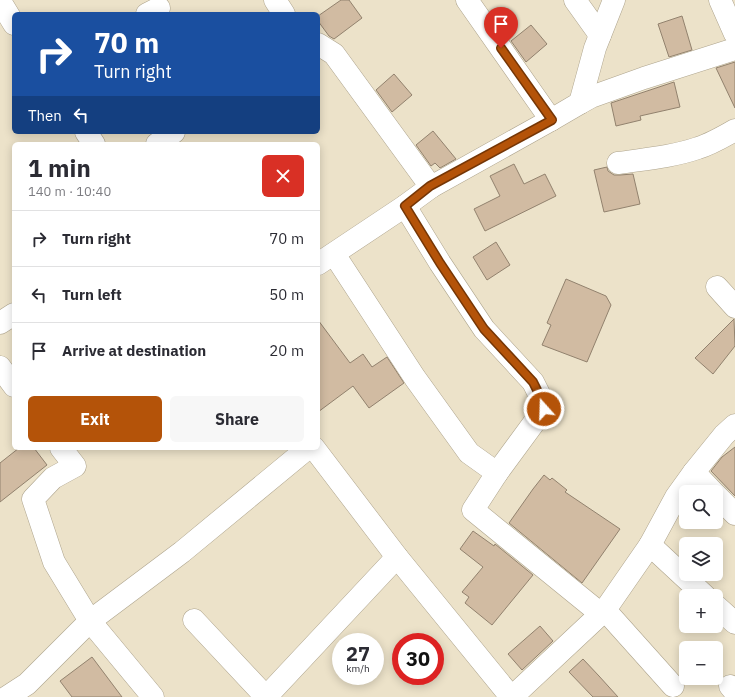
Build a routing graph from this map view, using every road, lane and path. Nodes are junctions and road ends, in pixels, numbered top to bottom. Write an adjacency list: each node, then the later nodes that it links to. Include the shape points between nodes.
1 (275, 0): 6 (street)
2 (467, 0): 12 (street)
3 (575, 0): 8 (street)
4 (614, 0): 8 (street)
5 (720, 0): 7 (street)
6 (283, 12)
7 (735, 34)
8 (600, 35): 11 (street)
9 (320, 45): 17 (street, via 334,54)
10 (735, 49): 11 (street, via 644,78)
11 (580, 103): 12 (street)
12 (552, 120): 17 (street)
13 (735, 130): 16 (street, via 699,148 668,156)
14 (171, 134): 15 (street)
15 (160, 142)
16 (618, 163)
17 (430, 186): 18 (street)
18 (405, 206): 19 (street); 31 (street, via 484,329 533,382 541,398 544,409)
19 (326, 259): 31 (street, via 469,452)
20 (717, 287): 21 (street)
21 (735, 307)
22 (12, 315): 23 (street)
23 (0, 323)
24 (0, 367): 25 (street)
25 (12, 383)
26 (735, 425): 30 (street)
27 (63, 450): 41 (street, via 75,466 53,478 33,499 54,562)
28 (306, 450): 41 (street, via 182,552)
29 (316, 450): 36 (street)
30 (694, 472): 32 (street); 35 (street, via 676,497)
31 (497, 473): 38 (street, via 473,510)
32 (706, 485)
33 (723, 502): 34 (street)
34 (735, 514)
35 (650, 545): 37 (street); 38 (street)
36 (397, 557): 46 (street); 47 (street)
37 (697, 589)
38 (603, 612): 43 (street); 47 (street)
39 (723, 612): 42 (street)
40 (194, 620): 46 (street)
41 (90, 621): 44 (street, via 27,684); 45 (street)
42 (735, 623)
43 (673, 686)
44 (7, 697)
45 (153, 697)
46 (266, 697)
47 (511, 697)

